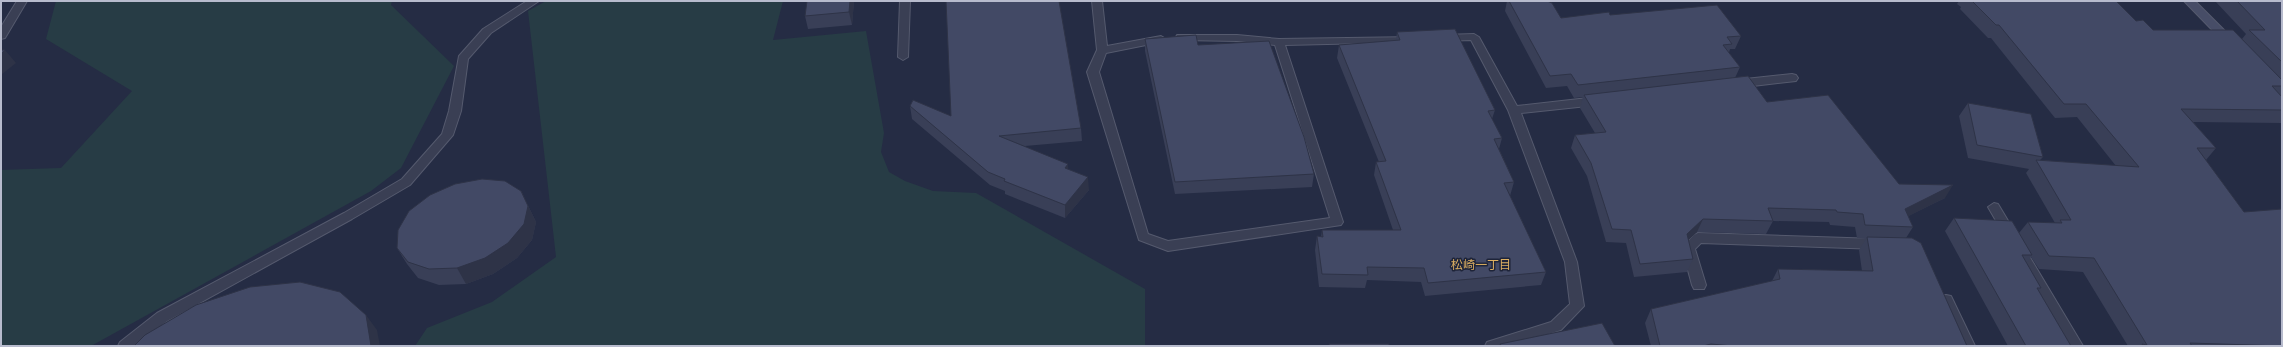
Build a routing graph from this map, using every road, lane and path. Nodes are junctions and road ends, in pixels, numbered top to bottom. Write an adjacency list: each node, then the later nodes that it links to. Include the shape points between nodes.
1 (22, 1): 6 (street)
2 (534, 1): 19 (street, via 487,31 463,58 455,111 447,135 406,182 162,317)
3 (904, 1): 10 (street)
4 (1098, 1): 8 (street)
5 (2189, 1): 9 (main road)
6 (1, 36)
7 (1279, 42): 8 (street, via 1175,37); 8 (street, via 1337,222 1168,246 1143,237 1093,72); 14 (street, via 1474,37)
8 (1102, 50)
9 (2238, 51)
10 (903, 57)
11 (1792, 78): 12 (street)
12 (1728, 85)
13 (1610, 99): 14 (street)
14 (1514, 110): 20 (street, via 1571,262 1577,306 1556,326)
15 (1994, 207): 22 (street)
16 (1891, 245): 17 (street, via 1698,238 1688,248)
17 (1699, 285)
18 (1940, 290): 21 (street)
19 (125, 346)
20 (1492, 346)
21 (1968, 346)
22 (2076, 346)

